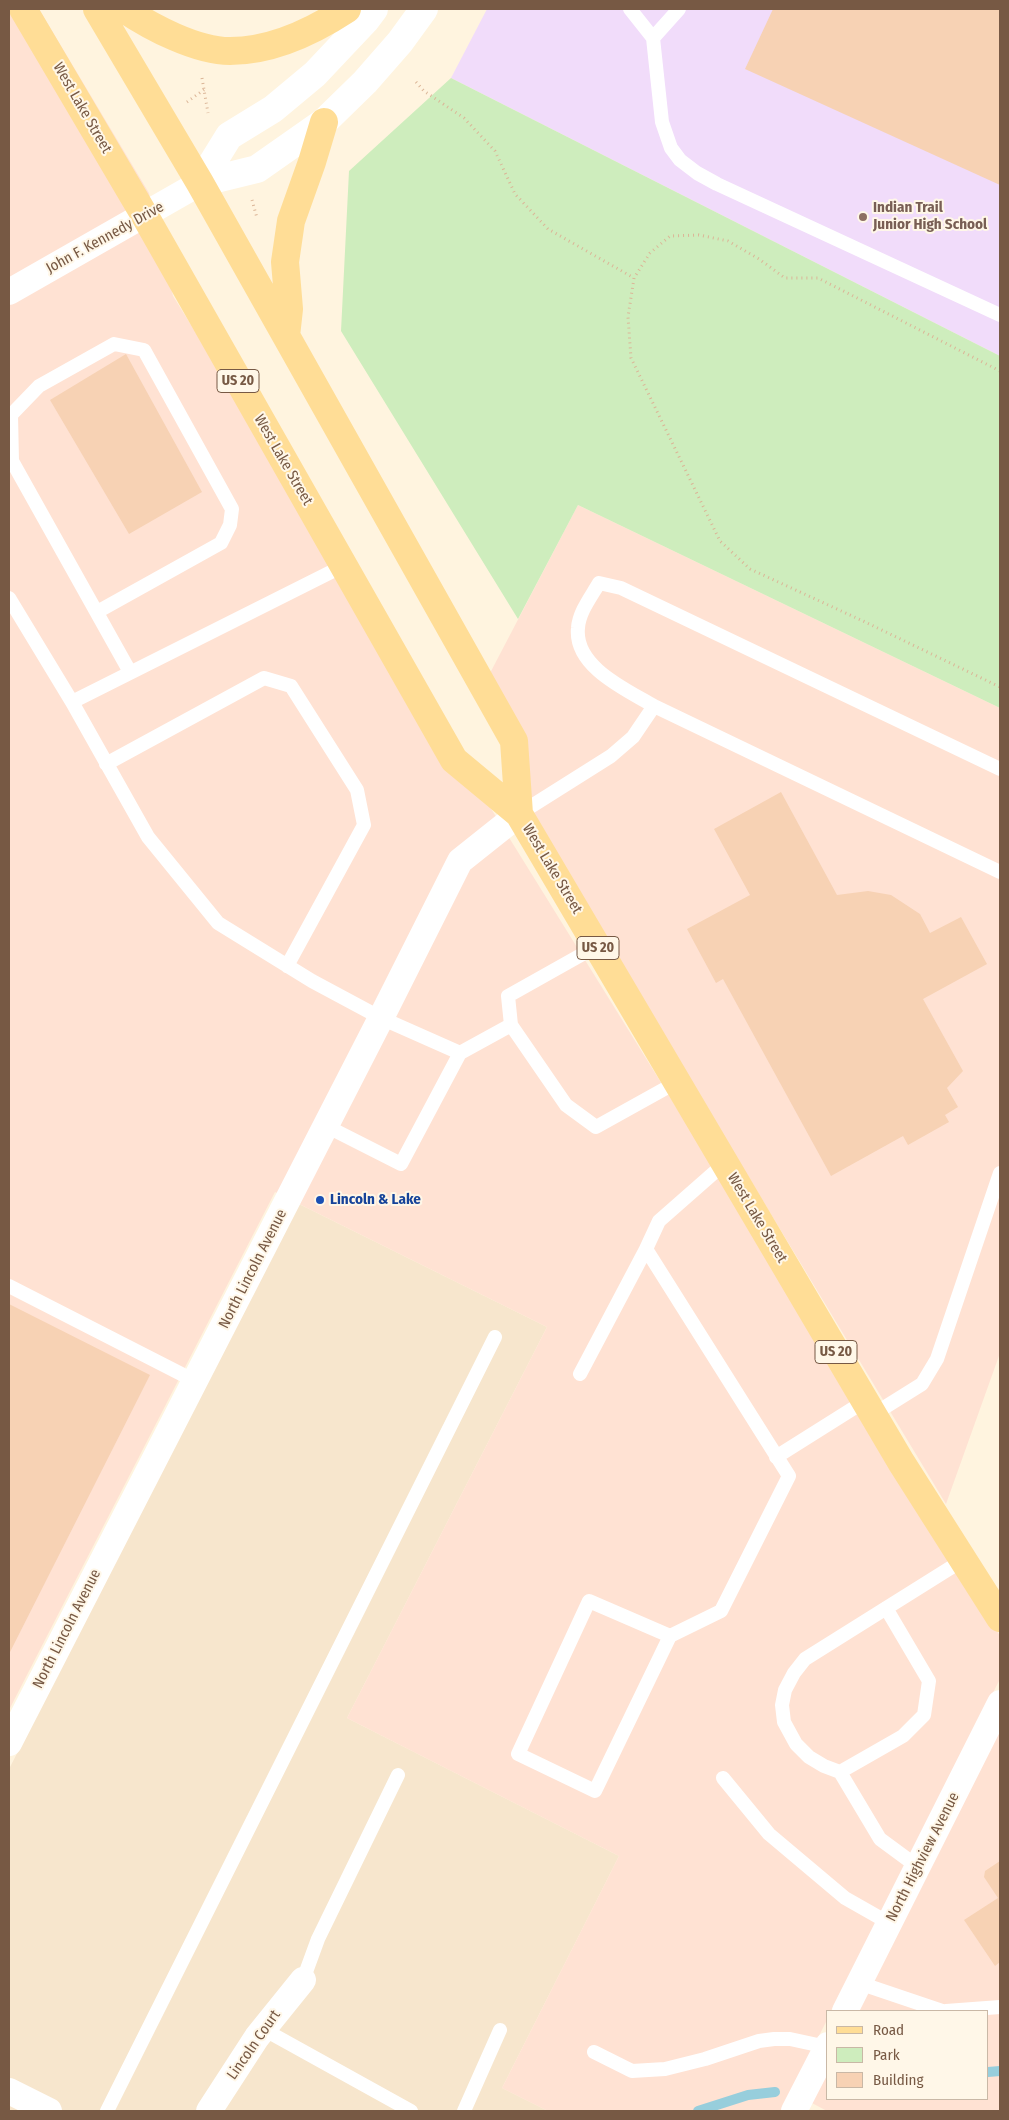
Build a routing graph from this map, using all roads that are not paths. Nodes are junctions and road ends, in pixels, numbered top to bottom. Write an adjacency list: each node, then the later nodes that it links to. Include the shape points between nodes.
1 (23, 9): 12 (main road, West Lake Street / US 20)
2 (97, 9): 11 (main road, West Lake Street / US 20)
3 (124, 9): 4 (main road, via 145,23 191,42 228,51 256,49 292,39)
4 (347, 9)
5 (374, 9): 11 (main road, John F. Kennedy Drive, via 315,74 273,109 229,136)
6 (424, 9): 10 (main road, John F. Kennedy Drive, via 365,82)
7 (630, 9): 9 (lane)
8 (679, 9): 9 (lane)
9 (653, 38): 14 (lane, via 662,122 671,148 680,160 717,184)
10 (324, 122): 11 (main road, John F. Kennedy Drive, via 257,169); 15 (main road, via 291,221 285,262 290,309)
11 (200, 183): 12 (street, John F. Kennedy Drive); 15 (main road, West Lake Street / US 20)
12 (145, 216): 13 (street, John F. Kennedy Drive); 17 (main road, West Lake Street / US 20)
13 (9, 292)
14 (1000, 315)
15 (286, 336): 25 (main road, West Lake Street / US 20, via 514,741)
16 (10, 461): 19 (lane); 19 (lane, via 11,415 39,386 114,344 144,350 232,509 230,525 221,543)
17 (344, 566): 20 (lane); 25 (main road, West Lake Street / US 20, via 454,760)
18 (9, 598): 21 (lane)
19 (97, 612): 20 (lane)
20 (130, 672): 21 (lane)
21 (72, 702): 23 (lane)
22 (654, 706): 24 (lane, via 593,667 578,640 581,615 599,583 621,588); 25 (lane, via 633,737 611,756); 26 (lane)
23 (106, 764): 28 (lane, via 148,838 218,923); 28 (lane, via 264,678 291,686 358,790 364,825)
24 (1000, 769)
25 (519, 814): 27 (main road, West Lake Street / US 20); 29 (street, North Lincoln Avenue, via 460,861)
26 (1000, 872)
27 (597, 946): 30 (lane, via 508,996); 32 (main road, West Lake Street / US 20)
28 (287, 966): 29 (lane)
29 (381, 1018): 31 (lane); 33 (street, North Lincoln Avenue)
30 (511, 1025): 31 (lane); 32 (lane, via 566,1105 596,1127)
31 (460, 1053): 33 (lane, via 401,1164)
32 (677, 1082): 34 (main road, West Lake Street / US 20)
33 (326, 1126): 40 (street, North Lincoln Avenue)
34 (725, 1163): 36 (lane, via 659,1221); 41 (main road, West Lake Street / US 20)
35 (1000, 1172): 41 (lane, via 938,1359 922,1384)
36 (646, 1249): 39 (lane); 42 (lane)
37 (9, 1286): 40 (lane)
38 (495, 1337): 67 (lane)
39 (580, 1374)
40 (195, 1381): 48 (street, North Lincoln Avenue)
41 (870, 1408): 42 (lane); 43 (main road, West Lake Street / US 20)
42 (776, 1457): 46 (lane, via 789,1476 721,1611)
43 (963, 1560): 44 (lane); 45 (main road, West Lake Street / US 20)
44 (886, 1608): 49 (lane, via 929,1682 924,1715 903,1736); 49 (lane, via 805,1659 785,1690 782,1705 784,1722 796,1744 809,1757)
45 (1000, 1618)
46 (670, 1636): 46 (lane, via 589,1601 518,1754 595,1791)
47 (1000, 1703): 52 (street, North Highview Avenue)
48 (9, 1744)
49 (840, 1772): 52 (lane, via 880,1839)
50 (398, 1775): 54 (lane, via 318,1939)
51 (722, 1778): 53 (lane, via 769,1834 788,1851 845,1898)
52 (918, 1866): 53 (street, North Highview Avenue)
53 (889, 1923): 55 (street, North Highview Avenue)
54 (303, 1980): 60 (street, Lincoln Court)
55 (859, 1983): 57 (street, North Highview Avenue); 58 (lane)
56 (1000, 2007): 59 (lane)
57 (846, 2010)
58 (939, 2010)
59 (960, 2010)
60 (263, 2029): 68 (street, Lincoln Court); 69 (lane)
61 (500, 2030): 70 (lane)
62 (826, 2046): 64 (lane, via 774,2039 665,2069 632,2071)
63 (826, 2048): 71 (street)
64 (594, 2052)
65 (9, 2090): 66 (street)
66 (49, 2111)
67 (107, 2111)
68 (209, 2111)
69 (411, 2111)
70 (464, 2111)
71 (794, 2111)

